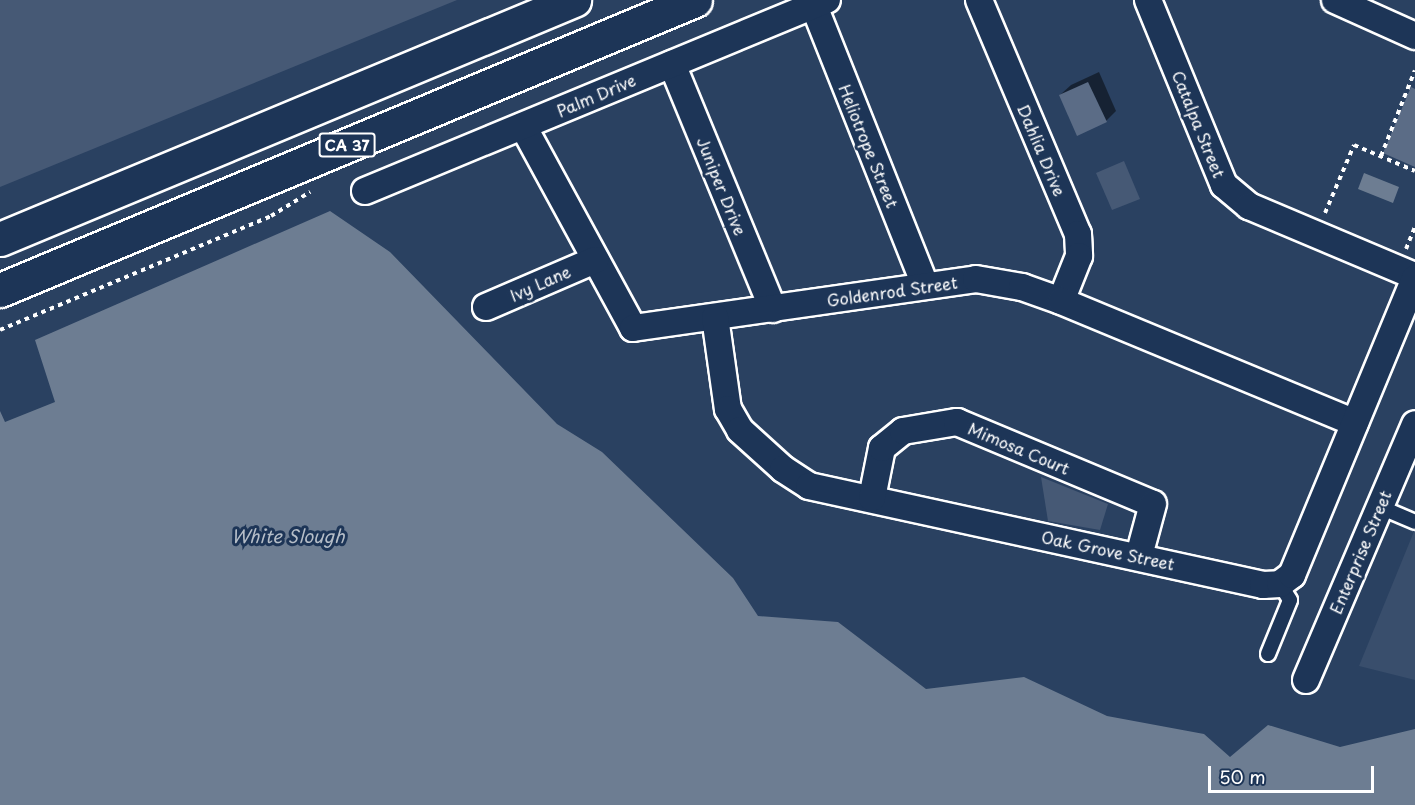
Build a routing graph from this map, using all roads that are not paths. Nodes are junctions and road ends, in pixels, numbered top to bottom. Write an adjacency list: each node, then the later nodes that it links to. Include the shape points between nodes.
1 (695, 0): 15 (highway, CA 37)
2 (980, 0): 16 (street, Dahlia Drive, via 1078,234 1079,256)
3 (1148, 0): 13 (street, Catalpa Street, via 1224,185 1249,206)
4 (1335, 0): 7 (street)
5 (570, 1): 11 (highway, CA 37)
6 (821, 3): 8 (street, Palm Drive); 14 (street, Heliotrope Street)
7 (1415, 36)
8 (672, 64): 9 (street, Palm Drive); 18 (street, Juniper Drive)
9 (524, 126): 10 (street, Palm Drive); 12 (street, Goldenrod Street)
10 (365, 191)
11 (0, 239)
12 (595, 260): 17 (street, Ivy Lane); 19 (street, Goldenrod Street, via 633,328)
13 (1415, 277): 20 (street)
14 (925, 285): 16 (street, Goldenrod Street, via 975,279 1022,287); 18 (street, Goldenrod Street)
15 (0, 290)
16 (1061, 301): 20 (street, Goldenrod Street)
17 (486, 307)
18 (773, 309): 19 (street, Goldenrod Street)
19 (715, 317): 22 (street, Oak Grove Street, via 728,409 740,430 783,469 809,486)
20 (1355, 423): 26 (street, via 1299,560 1292,575)
21 (1412, 438): 23 (street, Enterprise Street)
22 (872, 498): 25 (street, Oak Grove Street); 25 (street, Mimosa Court, via 882,448 903,431 957,422 1153,504)
23 (1380, 507): 24 (lane); 28 (street, Enterprise Street)
24 (1415, 522)
25 (1139, 556): 26 (street, Oak Grove Street, via 1263,585)
26 (1280, 584): 27 (lane, via 1290,600)
27 (1268, 654)
28 (1306, 680)

